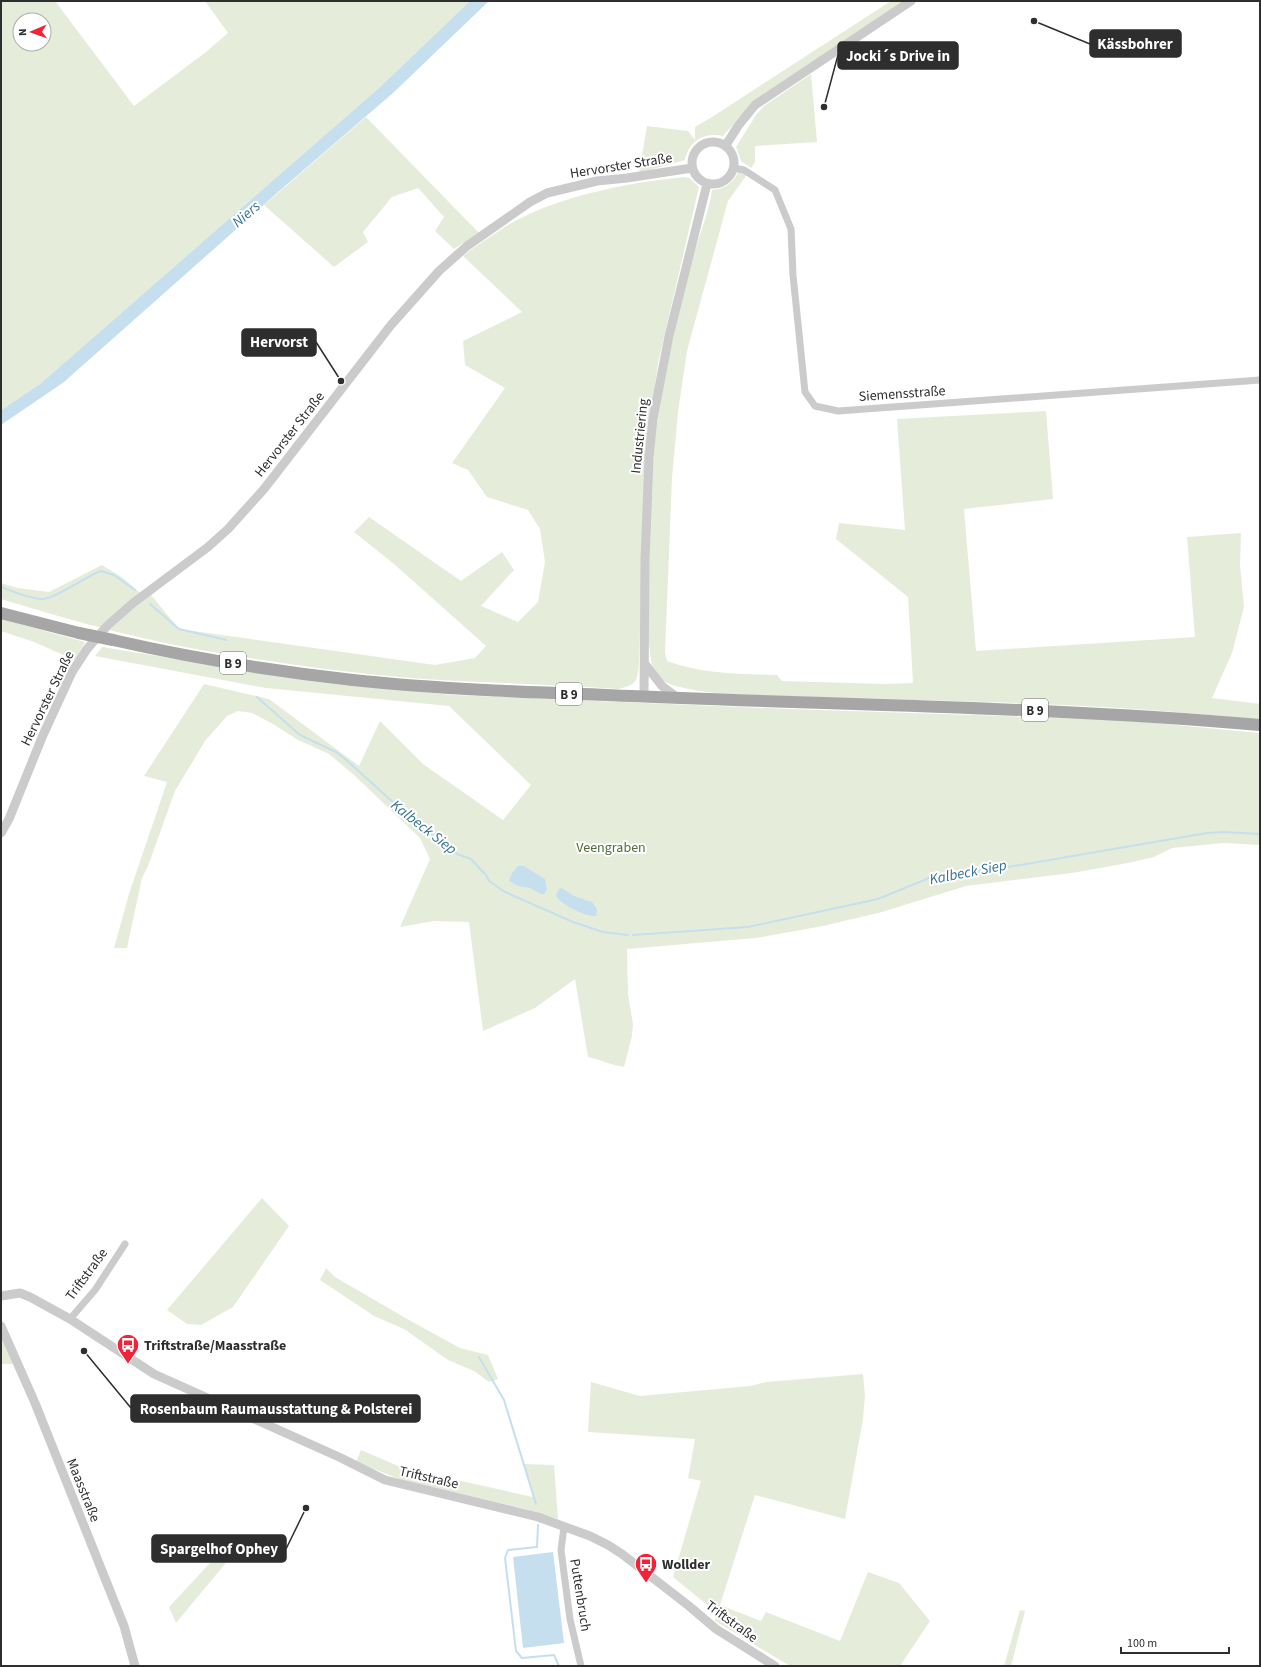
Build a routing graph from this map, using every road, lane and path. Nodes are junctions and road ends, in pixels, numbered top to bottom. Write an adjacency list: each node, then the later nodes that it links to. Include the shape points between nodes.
1 (911, 1): 2 (street, via 755,105)
2 (726, 145): 3 (street, via 714,141 702,144 693,154); 4 (street, via 734,155)
3 (692, 168): 5 (street, via 697,177); 12 (street, Hervorster Straße, via 597,181 547,193 467,246 439,271 391,325 264,489 228,529 192,560 133,603 107,626 87,649 72,672)
4 (734, 168): 5 (street, via 729,178 724,181); 6 (street, Siemensstraße, via 744,170 775,190 791,229 805,392 815,406 838,411)
5 (707, 184): 8 (street, Industriering, via 669,336 653,419 645,560)
6 (1260, 380)
7 (1, 613): 9 (main road, B 9, bridge, via 79,633 201,658 354,680)
8 (645, 664): 9 (street, Industriering); 10 (street, via 662,686)
9 (644, 697): 10 (main road, B 9)
10 (678, 698): 11 (main road, B 9, via 1080,712)
11 (1260, 725)
12 (1, 833)
13 (125, 1244): 15 (street, Triftstraße, via 95,1290)
14 (1, 1296): 15 (street, Triftstraße, via 20,1293)
15 (70, 1319): 17 (street, Triftstraße, via 154,1374 385,1480 538,1517)
16 (1, 1326): 18 (street, Maasstraße, via 35,1403 124,1626)
17 (564, 1527): 19 (street, Puttenbruch, via 561,1550 570,1619); 20 (street, Triftstraße, via 590,1536 612,1548 716,1630)
18 (135, 1666)
19 (581, 1666)
20 (774, 1666)

